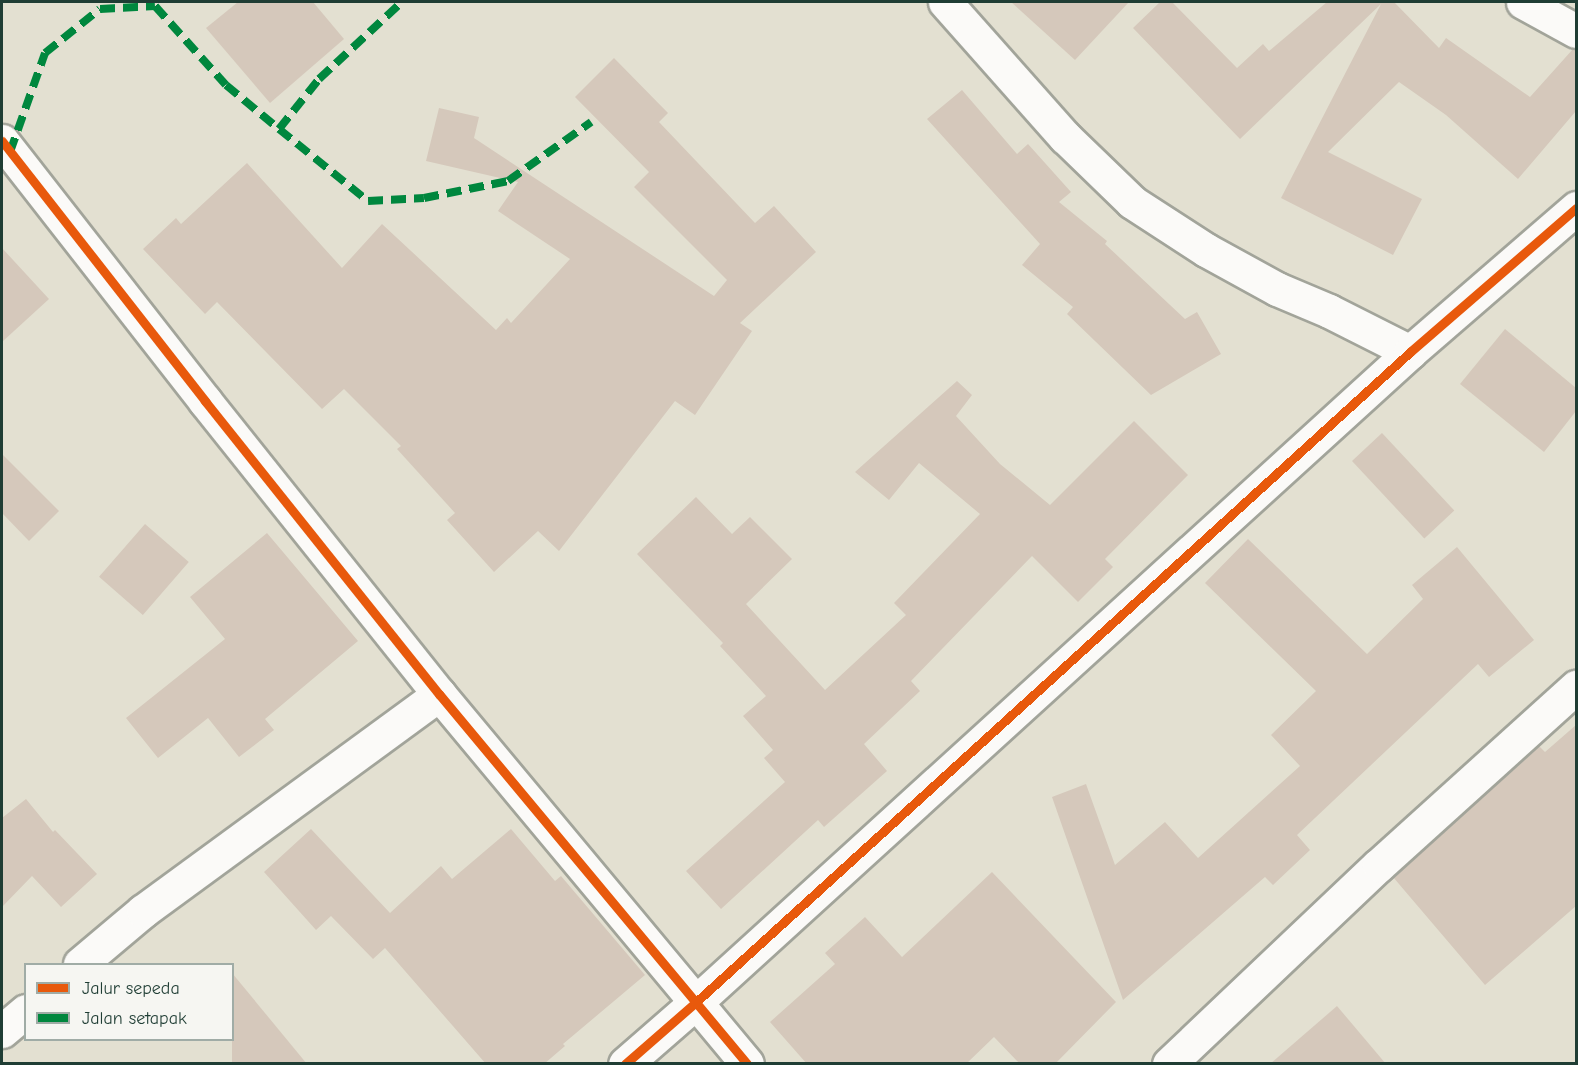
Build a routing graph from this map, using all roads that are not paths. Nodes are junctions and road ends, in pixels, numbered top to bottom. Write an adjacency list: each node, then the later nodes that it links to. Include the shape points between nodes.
1 (945, 2): 6 (street, via 1065,137 1132,202 1277,290)
2 (1523, 2): 3 (street)
3 (1576, 31)
4 (4, 151): 8 (street)
5 (1576, 208): 6 (street)
6 (1410, 352): 10 (street)
7 (1576, 687): 15 (street, via 1378,864)
8 (439, 694): 9 (street, via 143,911); 10 (street)
9 (81, 963)
10 (696, 1002): 13 (street); 14 (street)
11 (24, 1013): 12 (street)
12 (2, 1031)
13 (625, 1064)
14 (747, 1064)
15 (1169, 1064)

